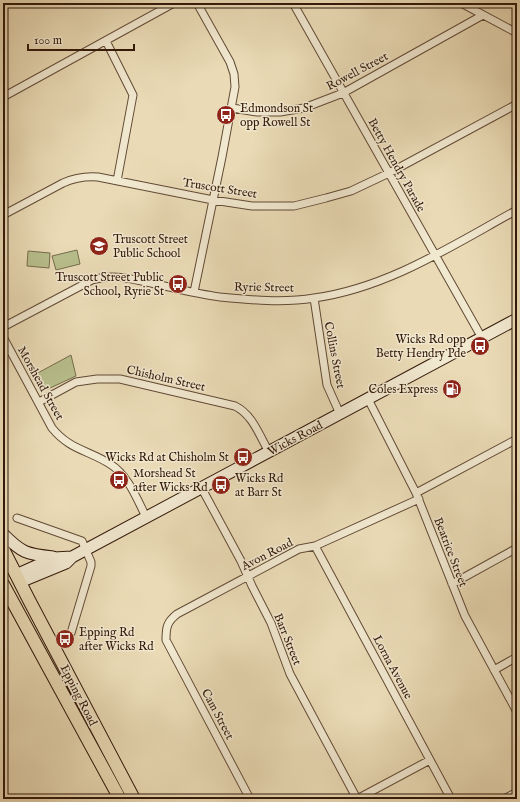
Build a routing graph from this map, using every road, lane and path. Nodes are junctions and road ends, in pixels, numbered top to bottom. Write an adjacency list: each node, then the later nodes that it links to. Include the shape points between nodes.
1 (174, 3): 7 (street)
2 (197, 3): 11 (street, via 232,68 235,87)
3 (293, 3): 8 (street, Betty Hendry Parade)
4 (461, 3): 5 (street)
5 (483, 15): 6 (street); 8 (street, Rowell Street)
6 (517, 33)
7 (106, 41): 9 (street); 13 (street, via 132,95)
8 (343, 93): 11 (street, Rowell Street, via 304,108 280,112); 12 (street, Betty Hendry Parade)
9 (3, 97)
10 (517, 104): 12 (street, Truscott Street)
11 (232, 108): 14 (street)
12 (389, 172): 14 (street, Truscott Street, via 351,191 294,206 252,206); 17 (street, Betty Hendry Parade)
13 (118, 181): 14 (street, Truscott Street); 16 (street, Truscott Street, via 86,176 71,180)
14 (213, 200): 18 (street)
15 (517, 210): 17 (street, Ryrie Street)
16 (3, 215)
17 (434, 255): 19 (street, Ryrie Street, via 384,279 352,290); 23 (street, Betty Hendry Parade)
18 (194, 292): 19 (street, Ryrie Street, via 244,299); 21 (street, Ryrie Street, via 120,277 102,277)
19 (314, 298): 26 (street, Collins Street, via 327,385)
20 (517, 319): 23 (main road, Wicks Road)
21 (4, 324): 22 (street, via 6,330)
22 (3, 336): 25 (street, Morshead Street)
23 (482, 338): 24 (main road, Wicks Road)
24 (368, 399): 26 (main road, Wicks Road); 30 (street, Beatrice Street)
25 (39, 402): 28 (street, Chisholm Street, via 76,382 120,379 235,406 249,416); 31 (street, Morshead Street, via 52,428 64,440 110,464 120,473)
26 (340, 414): 28 (main road, Wicks Road)
27 (517, 439): 30 (street, Avon Road)
28 (269, 452): 29 (main road, Wicks Road)
29 (201, 487): 31 (main road, Wicks Road); 40 (street, Barr Street)
30 (418, 496): 34 (street, Avon Road); 42 (street, Beatrice Street)
31 (146, 517): 37 (main road, Wicks Road)
32 (17, 518): 37 (street, via 82,541)
33 (3, 534): 39 (main road, via 25,552)
34 (315, 546): 40 (street, Avon Road, via 299,549); 50 (street, Lorna Avenue)
35 (517, 548): 42 (street)
36 (3, 549): 41 (main road, Epping Road)
37 (85, 550): 38 (main road, Wicks Road); 44 (street, via 91,566)
38 (72, 557): 39 (main road, Wicks Road); 41 (main road, Wicks Road, via 66,563)
39 (54, 558): 41 (main road, Wicks Road)
40 (248, 576): 45 (street, Avon Road, via 177,614 170,620); 56 (street, Barr Street, via 271,624 290,674)
41 (18, 579): 43 (main road, Wicks Road); 49 (main road, Epping Road)
42 (452, 584): 47 (street, Beatrice Street, via 465,616)
43 (4, 586): 52 (main road, Epping Road)
44 (71, 633)
45 (166, 640): 55 (street, Cam Street)
46 (517, 657): 47 (street)
47 (494, 670): 48 (street, Beatrice Street)
48 (517, 712)
49 (102, 739): 53 (main road, Epping Road); 54 (main road)
50 (430, 760): 56 (street); 57 (street, Lorna Avenue)
51 (517, 792): 58 (street)
52 (120, 799)
53 (134, 799)
54 (143, 799)
55 (250, 799)
56 (357, 799)
57 (451, 799)
58 (504, 799)

